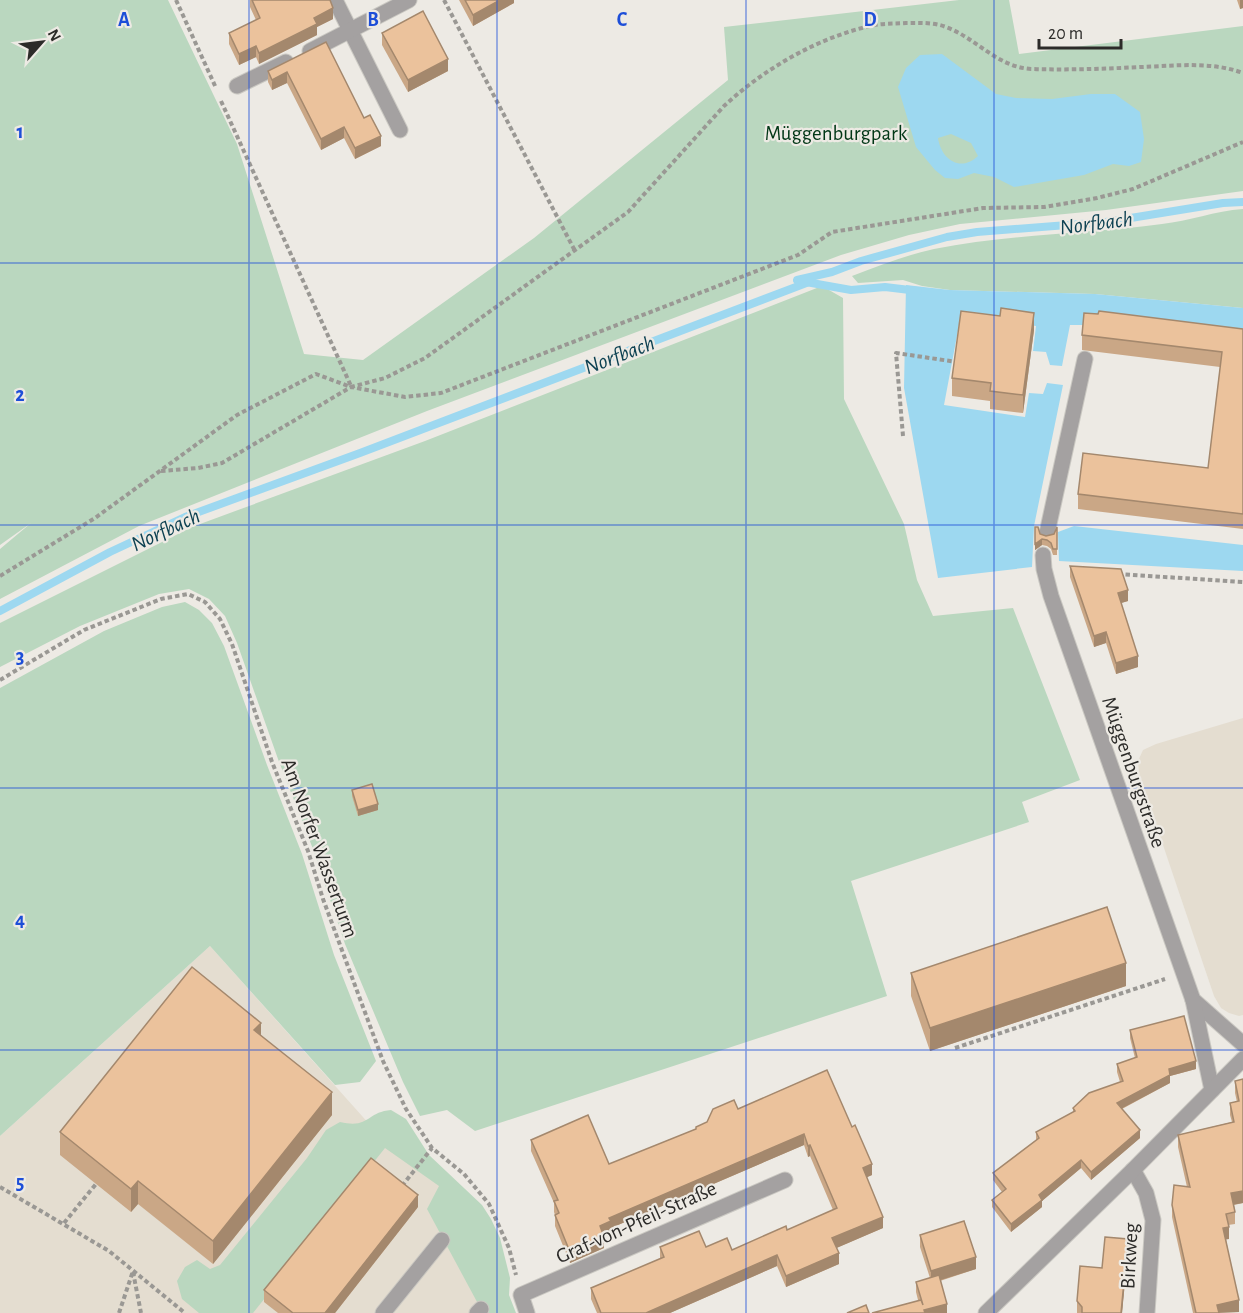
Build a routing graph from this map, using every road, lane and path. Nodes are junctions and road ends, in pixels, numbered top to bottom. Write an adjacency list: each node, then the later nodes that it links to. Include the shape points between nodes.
1 (176, 0): 14 (path)
2 (335, 0): 6 (street)
3 (409, 0): 5 (street)
4 (444, 0): 11 (path)
5 (387, 5): 6 (street)
6 (350, 31): 8 (street); 9 (street)
7 (1243, 73): 11 (path, via 1225,66 1028,69 1014,67 966,36 927,22 861,28 803,51 741,91 628,212)
8 (237, 86)
9 (400, 130)
10 (1243, 142): 14 (path, via 1133,189 1097,198 1044,207 983,208 832,232 798,255 441,393 405,397)
11 (575, 251): 14 (path, via 424,358 385,378)
12 (1085, 359): 17 (street)
13 (957, 362): 15 (path, via 896,353)
14 (351, 387): 16 (path, via 222,463); 16 (path, via 316,374 237,415)
15 (903, 436)
16 (160, 471): 20 (path, via 95,518)
17 (1047, 533)
18 (1043, 555): 23 (street, Müggenburgstraße, via 1050,596)
19 (1114, 574): 21 (path)
20 (0, 576)
21 (1243, 582)
22 (0, 680): 29 (path, Am Norfer Wasserturm, via 84,630 161,599 188,594 205,602 220,619 232,644 383,1061 406,1109)
23 (1183, 973): 24 (street, Müggenburgstraße); 26 (path)
24 (1193, 1000): 25 (street, Müggenburgstraße); 28 (street, Müggenburgstraße)
25 (1243, 1044)
26 (954, 1048)
27 (1243, 1059): 28 (street)
28 (1212, 1090): 30 (street)
29 (432, 1148): 34 (path); 38 (path, Am Norfer Wasserturm, via 464,1174 489,1204 509,1248)
30 (1133, 1170): 44 (street); 45 (street, Birkweg, via 1146,1193 1153,1220)
31 (785, 1180): 38 (street, Graf-von-Pfeil-Straße)
32 (96, 1184): 35 (path)
33 (0, 1187): 35 (path)
34 (398, 1191)
35 (64, 1223): 37 (path)
36 (442, 1240): 42 (street)
37 (133, 1271): 39 (path); 40 (path); 41 (path)
38 (521, 1295): 43 (street)
39 (119, 1313)
40 (141, 1313)
41 (185, 1313)
42 (383, 1313)
43 (527, 1313)
44 (986, 1313)
45 (1147, 1313)

